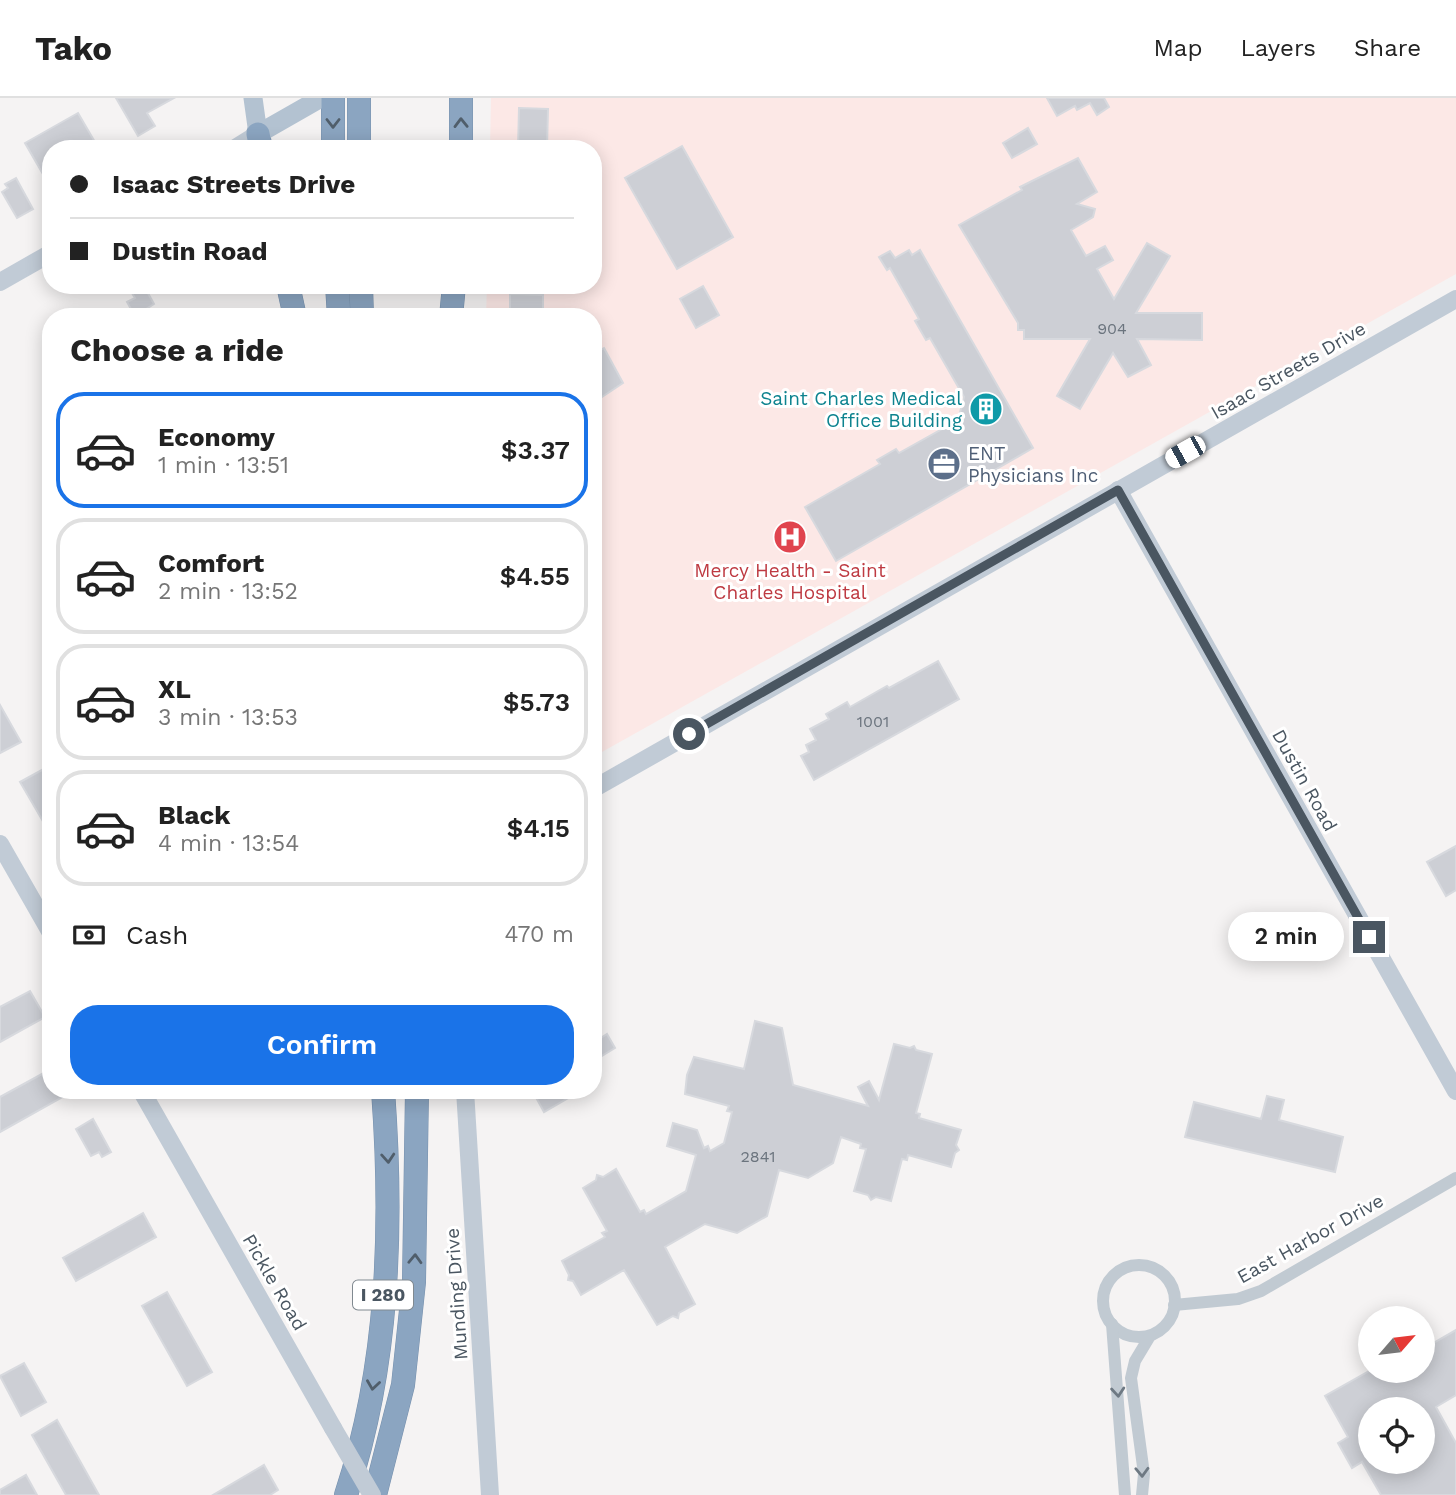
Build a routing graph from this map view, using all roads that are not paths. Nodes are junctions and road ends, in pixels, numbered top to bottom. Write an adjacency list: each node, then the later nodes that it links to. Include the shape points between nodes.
1 (253, 98): 6 (main road)
2 (321, 98): 7 (main road, via 279,122)
3 (333, 98): 8 (highway, one-way to 8)
4 (359, 98): 9 (highway)
5 (461, 98): 10 (highway, one-way to 5)
6 (259, 140)
7 (261, 140)
8 (333, 140)
9 (359, 140)
10 (461, 140)
11 (42, 258): 12 (street)
12 (0, 282)
13 (1456, 299): 14 (street, Isaac Streets Drive)
14 (1118, 490): 15 (street, Isaac Streets Drive); 18 (street, Dustin Road)
15 (602, 784)
16 (0, 844): 17 (street)
17 (42, 917)
18 (1456, 1091)
19 (146, 1099): 28 (street, Pickle Road, bridge)
20 (384, 1099): 27 (highway, I 280, one-way to 27, via 390,1185 382,1328 367,1428)
21 (417, 1099): 28 (highway, I 280, one-way to 21, via 404,1372 414,1282)
22 (466, 1099): 29 (street, Munding Drive)
23 (1456, 1178): 24 (street, East Harbor Drive, via 1261,1291 1238,1299)
24 (1174, 1305): 25 (street, via 1174,1293 1162,1273 1151,1267 1128,1266 1104,1291 1103,1303); 26 (street, via 1165,1326)
25 (1112, 1324): 26 (street, via 1121,1332); 30 (street, one-way to 30)
26 (1150, 1336): 31 (street, one-way to 31, via 1131,1378 1144,1474)
27 (346, 1495)
28 (373, 1495)
29 (490, 1495)
30 (1125, 1495)
31 (1142, 1495)

